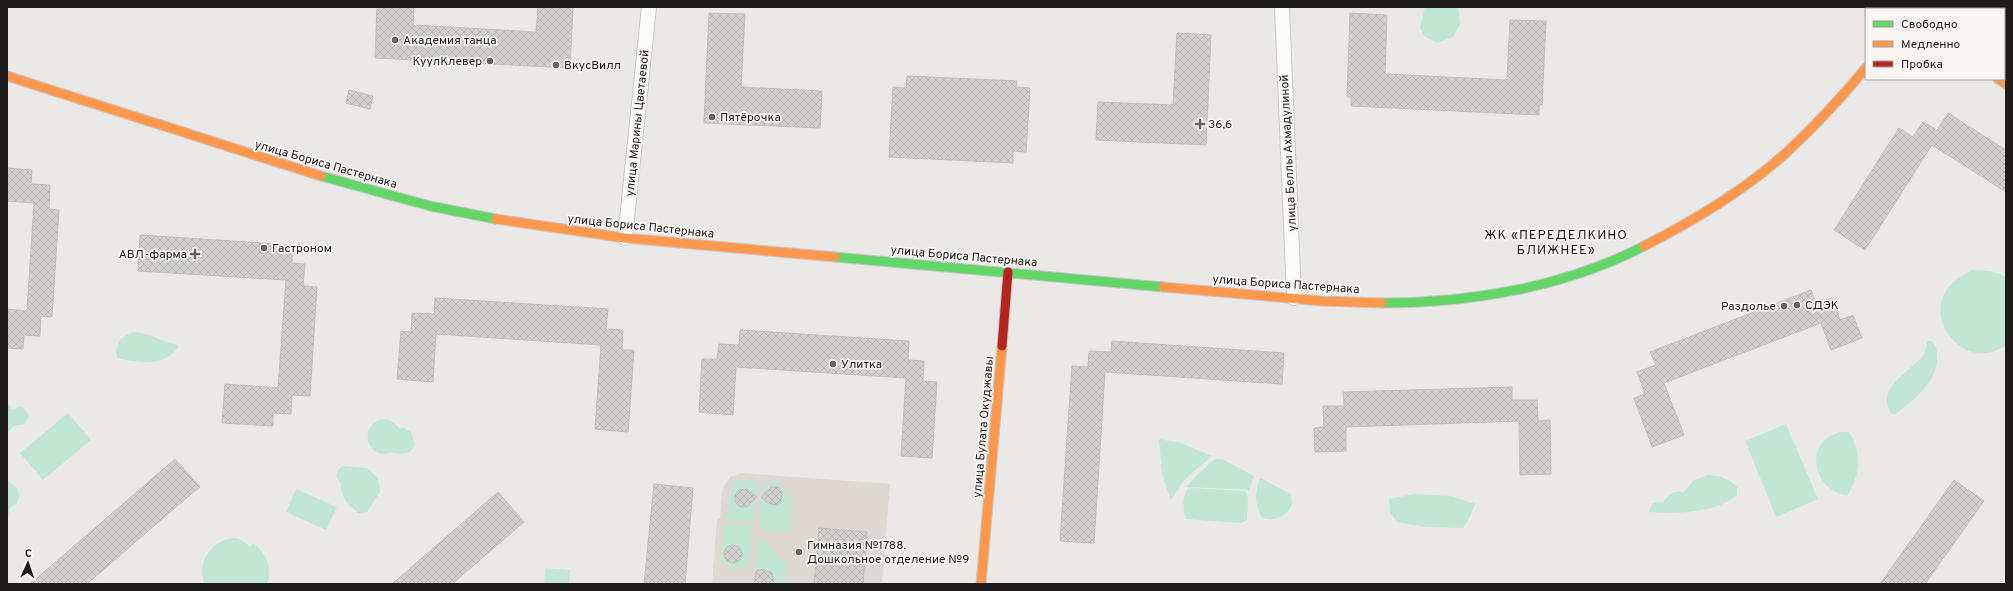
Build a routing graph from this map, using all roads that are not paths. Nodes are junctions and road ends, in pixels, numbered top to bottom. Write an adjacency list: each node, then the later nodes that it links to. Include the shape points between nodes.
1 (649, 7): 5 (street, улица Марины Цветаевой)
2 (1282, 7): 7 (street, улица Беллы Ахмадулиной)
3 (1865, 69): 7 (street, улица Бориса Пастернака, via 1819,123 1755,179 1703,215 1616,259 1559,279 1471,298 1382,303)
4 (7, 76): 5 (street, улица Бориса Пастернака, via 377,193 504,221)
5 (624, 238): 6 (street, улица Бориса Пастернака)
6 (1008, 272): 7 (street, улица Бориса Пастернака); 8 (street, улица Булата Окуджавы)
7 (1294, 298)
8 (981, 584)

